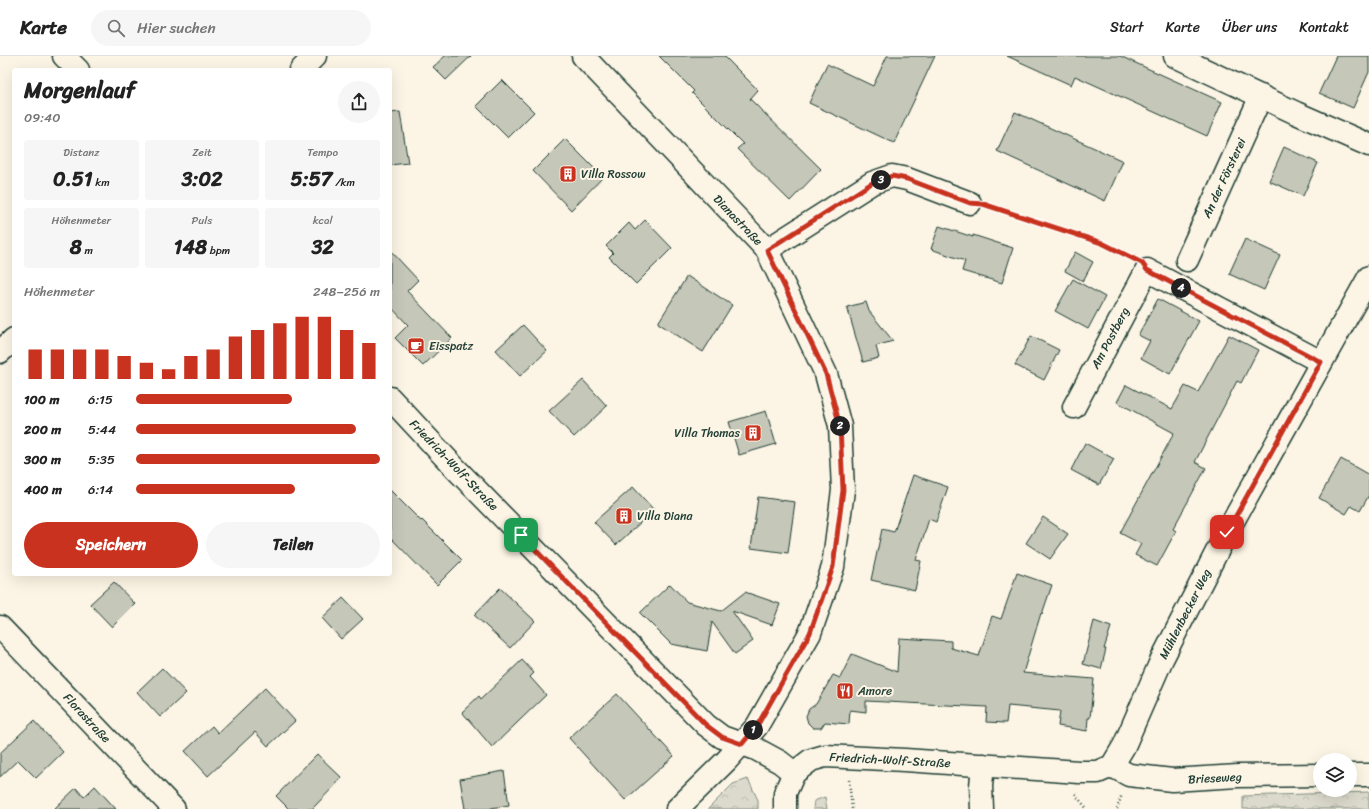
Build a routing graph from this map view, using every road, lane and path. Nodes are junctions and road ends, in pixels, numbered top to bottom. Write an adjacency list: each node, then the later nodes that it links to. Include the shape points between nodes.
1 (64, 56): 5 (street)
2 (316, 56): 6 (street)
3 (1175, 56): 7 (street)
4 (590, 58): 10 (street, Dianastraße)
5 (76, 68)
6 (303, 68)
7 (1261, 96): 8 (street); 11 (street, An der Försterei)
8 (1369, 145)
9 (970, 203): 10 (street, via 907,179 892,176 872,183); 12 (path, via 983,204 1102,243 1142,263)
10 (767, 250): 20 (street, Dianastraße, via 826,374 840,426 843,490 833,567 810,633 757,726)
11 (1187, 260)
12 (1147, 270): 16 (street); 18 (street, Am Postberg)
13 (1369, 277): 16 (street, Mühlenbecker Weg)
14 (12, 341): 15 (street)
15 (0, 352)
16 (1321, 362): 22 (street, Mühlenbecker Weg, via 1227,532 1162,659 1124,746)
17 (392, 400): 20 (street, Friedrich-Wolf-Straße, via 706,725 722,737)
18 (1074, 407)
19 (0, 627): 29 (street, Florastraße)
20 (742, 744): 23 (street, Friedrich-Wolf-Straße, via 780,762); 30 (street)
21 (983, 765): 22 (street, Friedrich-Wolf-Straße, via 1079,772 1098,772); 23 (street, Friedrich-Wolf-Straße, via 825,756 811,760); 33 (street)
22 (1112, 766): 26 (street, Brieseweg, via 1129,775 1172,780 1238,776)
23 (794, 773): 31 (street, via 785,794)
24 (1357, 775): 25 (street)
25 (1369, 775)
26 (1313, 776)
27 (848, 778): 32 (path)
28 (1075, 794): 34 (path)
29 (174, 809)
30 (676, 809)
31 (786, 809)
32 (852, 809)
33 (982, 809)
34 (1087, 809)

